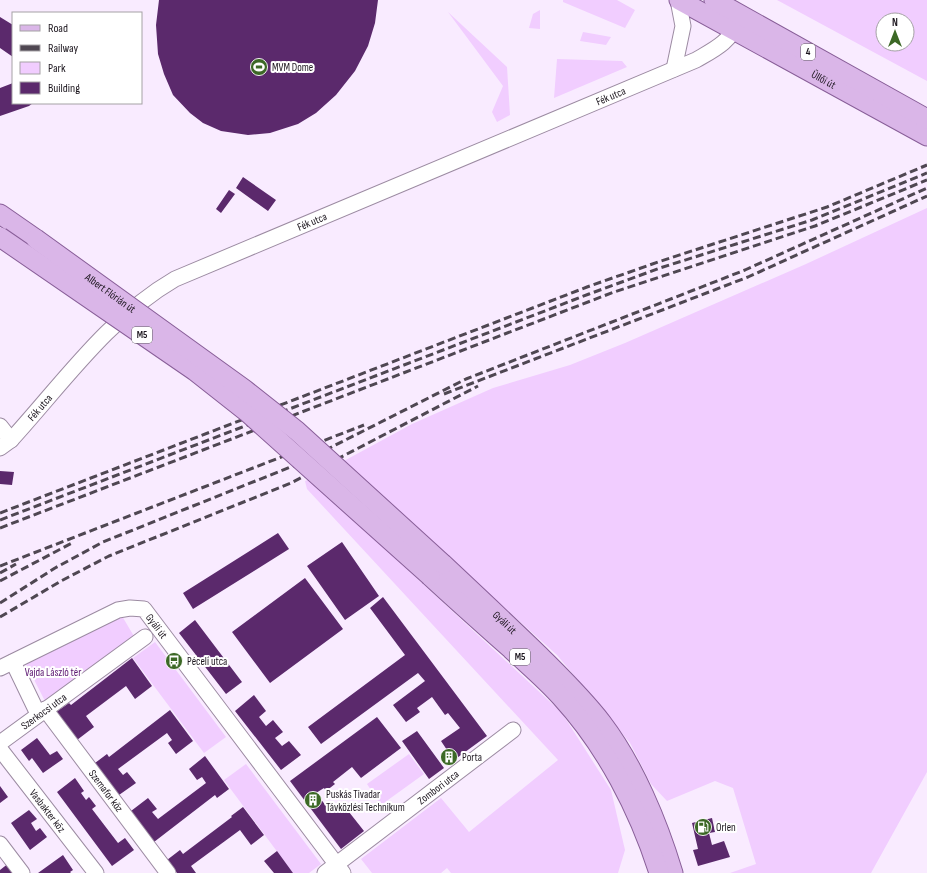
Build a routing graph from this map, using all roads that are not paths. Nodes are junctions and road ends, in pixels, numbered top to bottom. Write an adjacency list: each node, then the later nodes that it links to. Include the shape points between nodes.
1 (679, 0): 3 (main road, Üllői út / 4); 4 (street, via 683,26)
2 (714, 0): 3 (main road, Üllői út / 4)
3 (733, 24): 4 (street, Fék utca, via 696,60); 5 (main road, Üllői út / 4); 6 (main road, Üllői út / 4)
4 (674, 69): 12 (street, Fék utca, via 175,279 152,292 112,326)
5 (927, 119)
6 (927, 136)
7 (0, 214): 10 (main road, Albert Flórián út / M5, bridge, via 244,389)
8 (0, 237): 11 (main road, Albert Flórián út / M5, bridge, via 195,372 247,412)
9 (0, 426): 12 (street)
10 (297, 431): 13 (main road, Gyáli út / M5, bridge)
11 (278, 441): 13 (main road, Gyáli út / M5, bridge)
12 (6, 444)
13 (437, 570): 25 (main road, Gyáli út / M5, via 561,697 584,725 612,768 638,816); 26 (main road, Gyáli út / M5, via 562,678 602,723 637,781)
14 (145, 637): 16 (street, Szerkocsi utca)
15 (6, 665): 16 (street, Szemafor köz); 21 (street, Gyáli út, via 118,610 144,608)
16 (42, 712): 18 (street, Szerkocsi utca); 24 (street, Szemafor köz)
17 (513, 730): 21 (street, Zombori utca)
18 (0, 743)
19 (0, 749): 23 (street, Vasbakter köz)
20 (0, 844): 22 (street)
21 (335, 870)
22 (22, 873)
23 (96, 873)
24 (168, 873)
25 (659, 873)
26 (673, 873)

